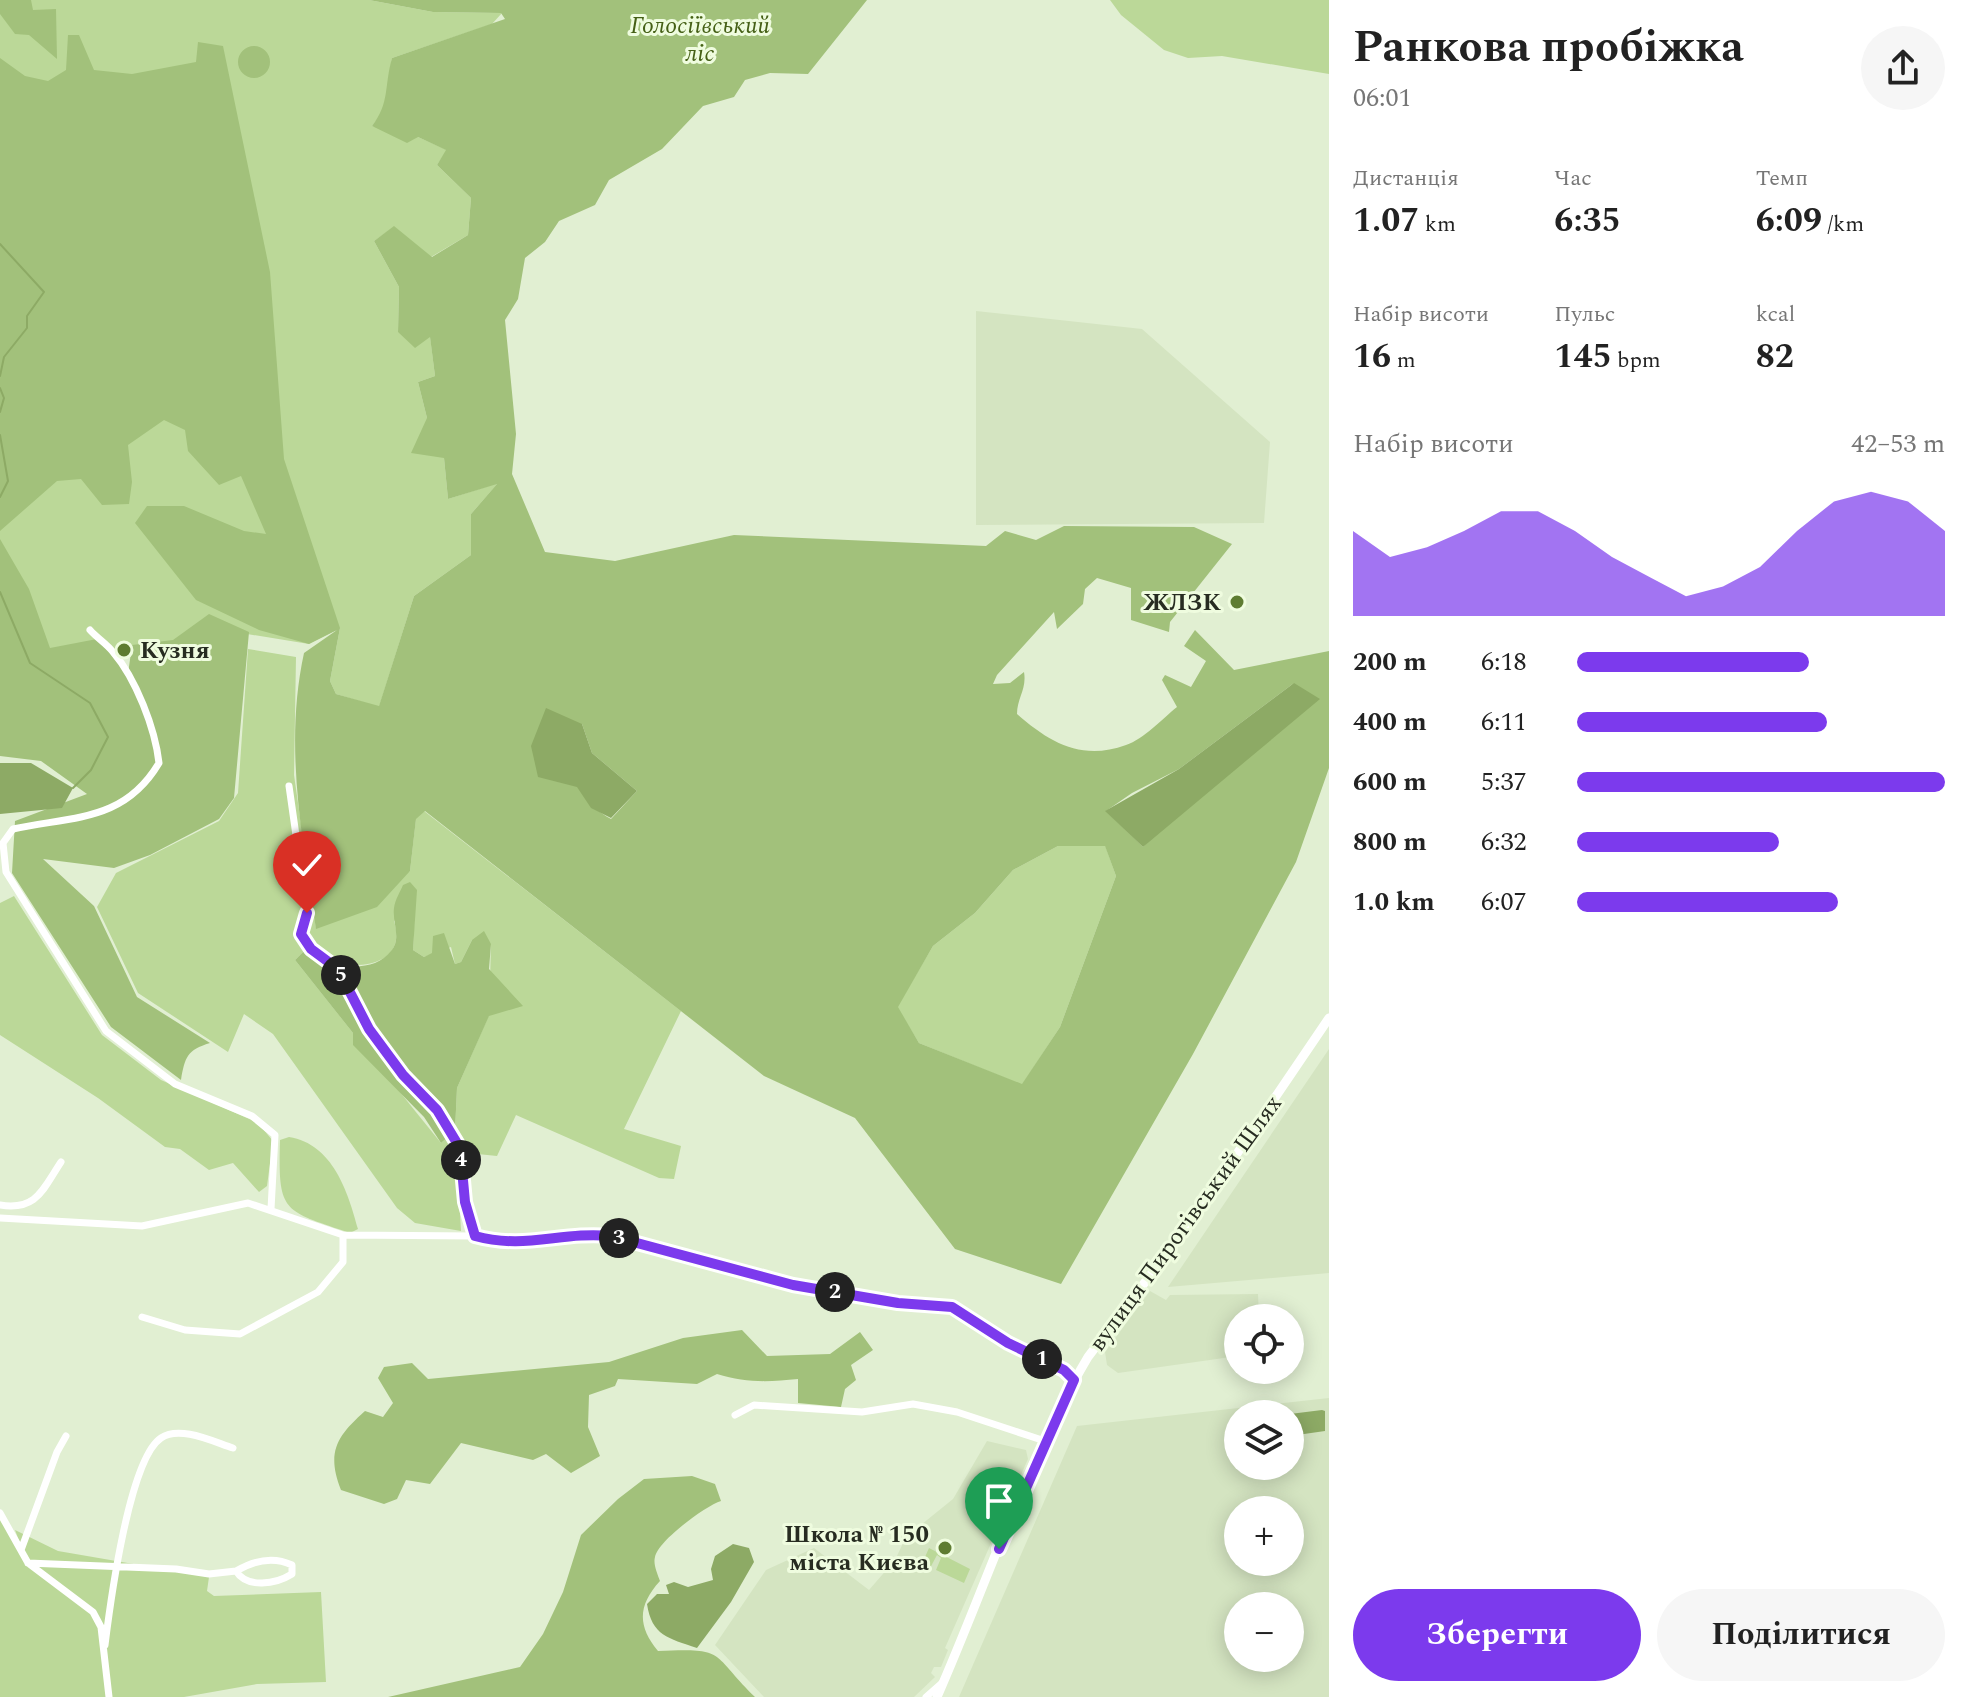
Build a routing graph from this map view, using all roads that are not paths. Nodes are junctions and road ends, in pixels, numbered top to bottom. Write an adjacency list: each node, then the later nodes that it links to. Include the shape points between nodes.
1 (90, 630): 3 (street, via 114,652 132,683 159,763 145,785 104,813 13,829 3,843)
2 (289, 786): 11 (street, via 307,913 301,934 311,949 338,969 369,1029 437,1110 460,1148 465,1202)
3 (2, 857): 4 (street)
4 (3, 869): 8 (street, via 106,1031 175,1084 252,1116 275,1135)
5 (1329, 1018): 13 (street, вулиця Пирогівський Шлях, via 1190,1223)
6 (61, 1162): 7 (street, via 31,1203)
7 (0, 1205)
8 (271, 1209): 9 (street, via 232,1204 142,1226); 10 (street)
9 (0, 1218)
10 (343, 1235): 11 (street); 12 (street, via 343,1262 318,1292 240,1334 185,1330)
11 (475, 1236): 13 (street, via 504,1244 583,1233 611,1236 793,1285 952,1307)
12 (142, 1317)
13 (1074, 1380): 16 (street, вулиця Пирогівський Шлях)
14 (735, 1415): 16 (street, via 754,1405 862,1412 913,1404 957,1412)
15 (66, 1436): 19 (street)
16 (1045, 1441): 24 (street, вулиця Пирогівський Шлях)
17 (233, 1448): 21 (street, via 181,1433 163,1437 151,1449)
18 (0, 1513): 19 (street)
19 (21, 1550): 20 (street)
20 (28, 1563): 21 (street); 23 (street, via 93,1612)
21 (115, 1567): 22 (street); 23 (street)
22 (236, 1571): 22 (street, via 249,1583 280,1581 292,1574 292,1565 281,1560 250,1563)
23 (105, 1645): 25 (street)
24 (945, 1681): 26 (street); 27 (street, вулиця Пирогівський Шлях)
25 (109, 1697)
26 (926, 1697)
27 (937, 1697)

